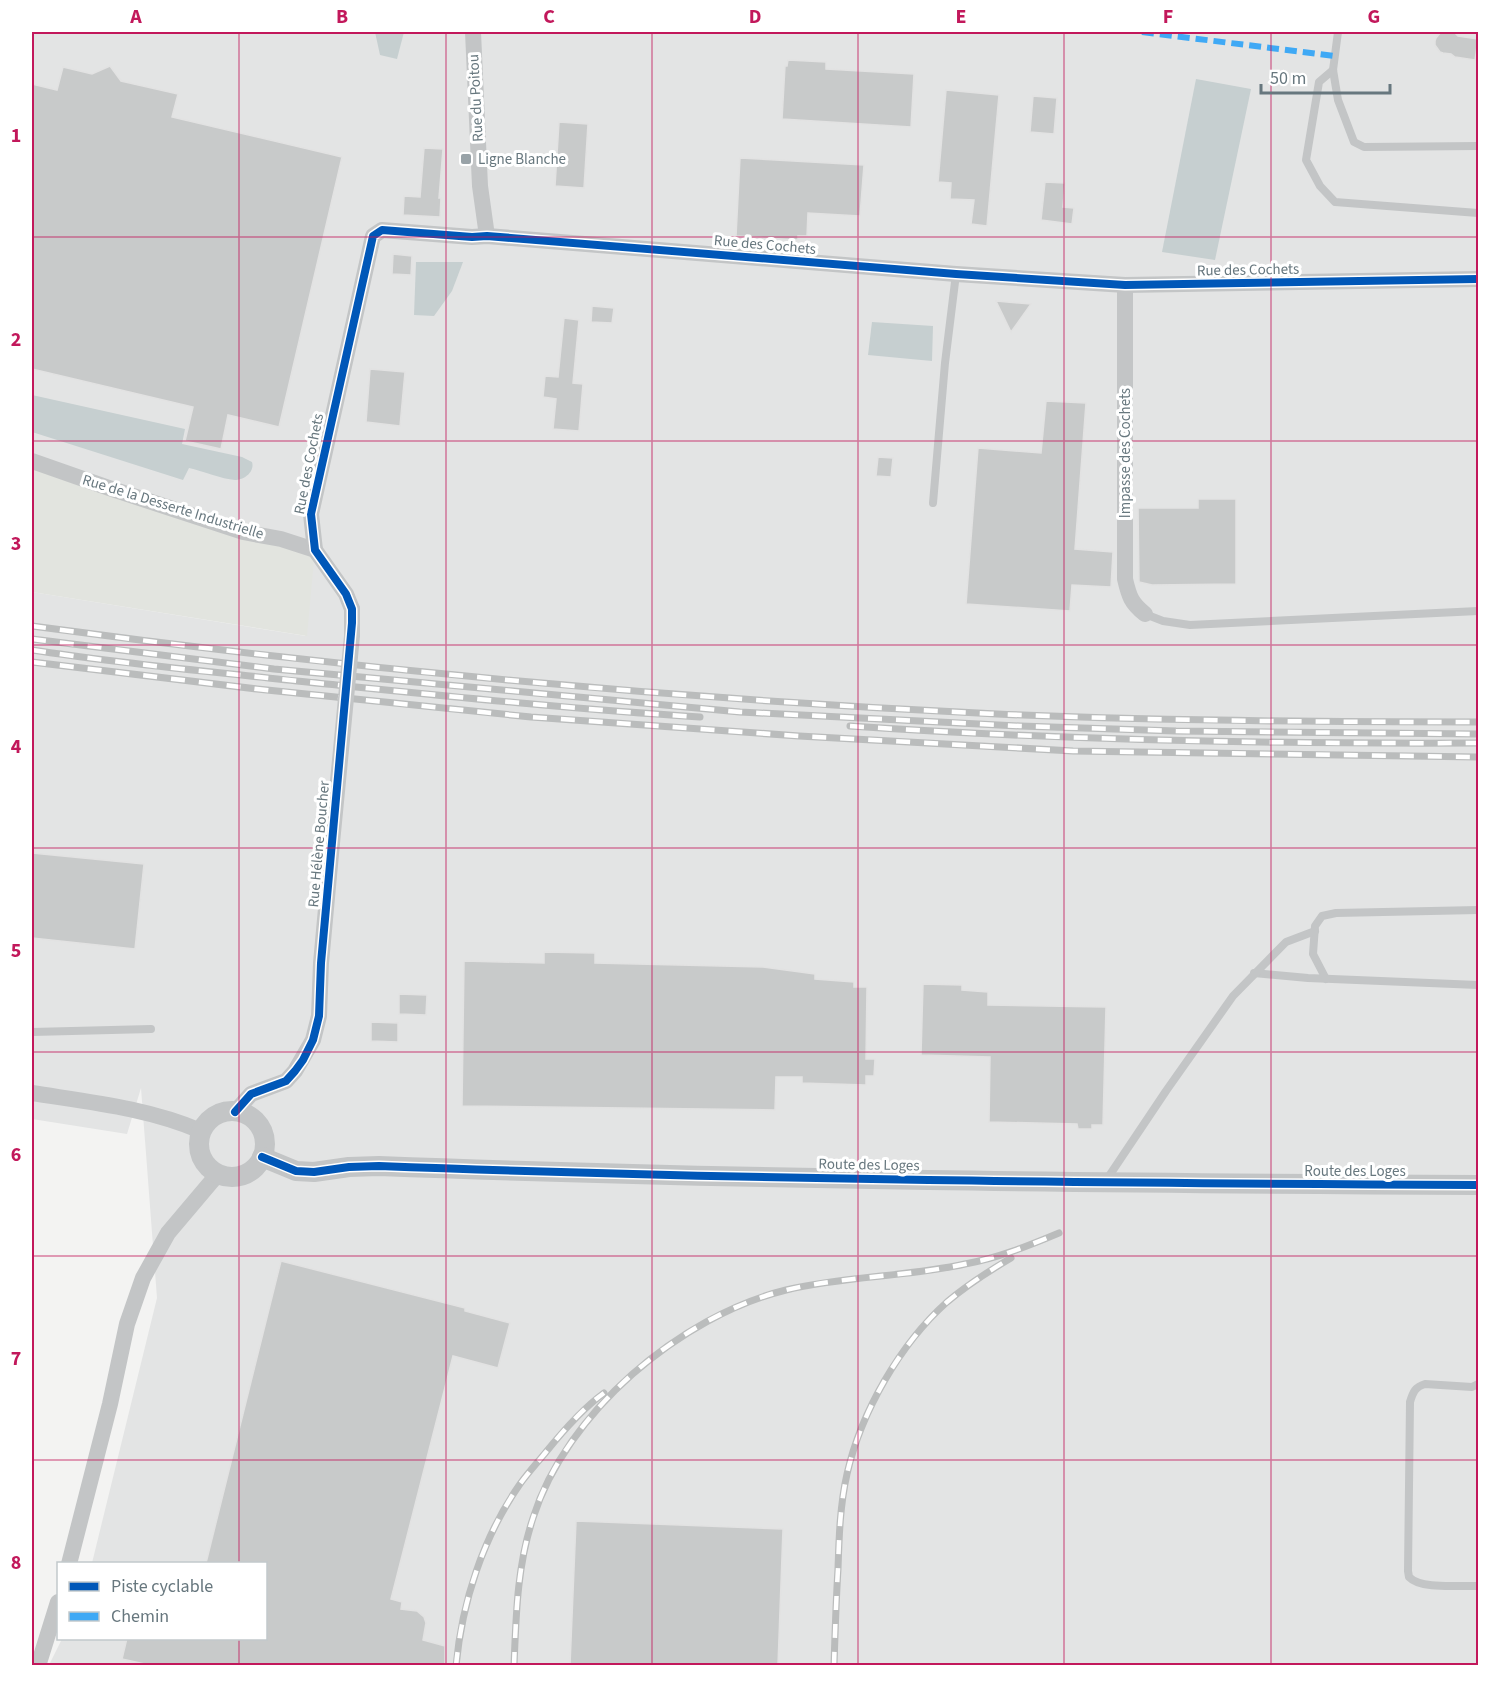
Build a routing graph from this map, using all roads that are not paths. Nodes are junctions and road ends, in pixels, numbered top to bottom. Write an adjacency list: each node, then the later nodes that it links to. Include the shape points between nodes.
1 (472, 32): 6 (street, Rue du Poitou, via 480,186)
2 (1338, 32): 3 (lane)
3 (1333, 70): 4 (lane, via 1338,100 1354,142 1364,147); 5 (lane, via 1319,82 1306,160 1320,186 1335,202)
4 (1479, 146)
5 (1479, 213)
6 (487, 236): 7 (street, Rue des Cochets); 12 (street, Rue des Cochets, via 382,230 373,236 312,507)
7 (956, 274): 9 (street, Rue des Cochets); 11 (lane)
8 (1479, 279): 9 (street, Rue des Cochets)
9 (1125, 285): 14 (street, Impasse des Cochets, via 1125,579 1134,605)
10 (32, 461): 12 (street, Rue de la Desserte Industrielle, via 243,532)
11 (933, 503)
12 (315, 550): 23 (street, Rue Hélène Boucher, bridge, via 352,609 319,1016 313,1040 291,1076 251,1094)
13 (1479, 611): 14 (lane, via 1190,625)
14 (1144, 614)
15 (1479, 910): 16 (lane, via 1336,913 1322,916)
16 (1315, 931): 17 (lane, via 1286,942); 18 (lane, via 1313,954)
17 (1254, 973): 18 (lane); 27 (lane, via 1224,1008)
18 (1326, 979): 19 (lane)
19 (1479, 985)
20 (151, 1029): 21 (lane)
21 (32, 1032)
22 (32, 1093): 24 (street, via 145,1113)
23 (235, 1112): 24 (street, via 220,1113); 25 (street, via 255,1121 264,1134)
24 (201, 1131): 26 (street, via 202,1159)
25 (262, 1157): 26 (street, via 250,1173 233,1178); 27 (street, Route des Loges, via 296,1171 314,1172 379,1166 600,1174)
26 (217, 1175): 30 (street, via 168,1233 143,1278 127,1324)
27 (1105, 1182): 28 (street, Route des Loges)
28 (1479, 1185)
29 (1479, 1384): 31 (lane, via 1425,1384 1413,1392 1408,1570 1414,1582)
30 (69, 1562)
31 (1479, 1586)
32 (57, 1605): 33 (street)
33 (38, 1665)

